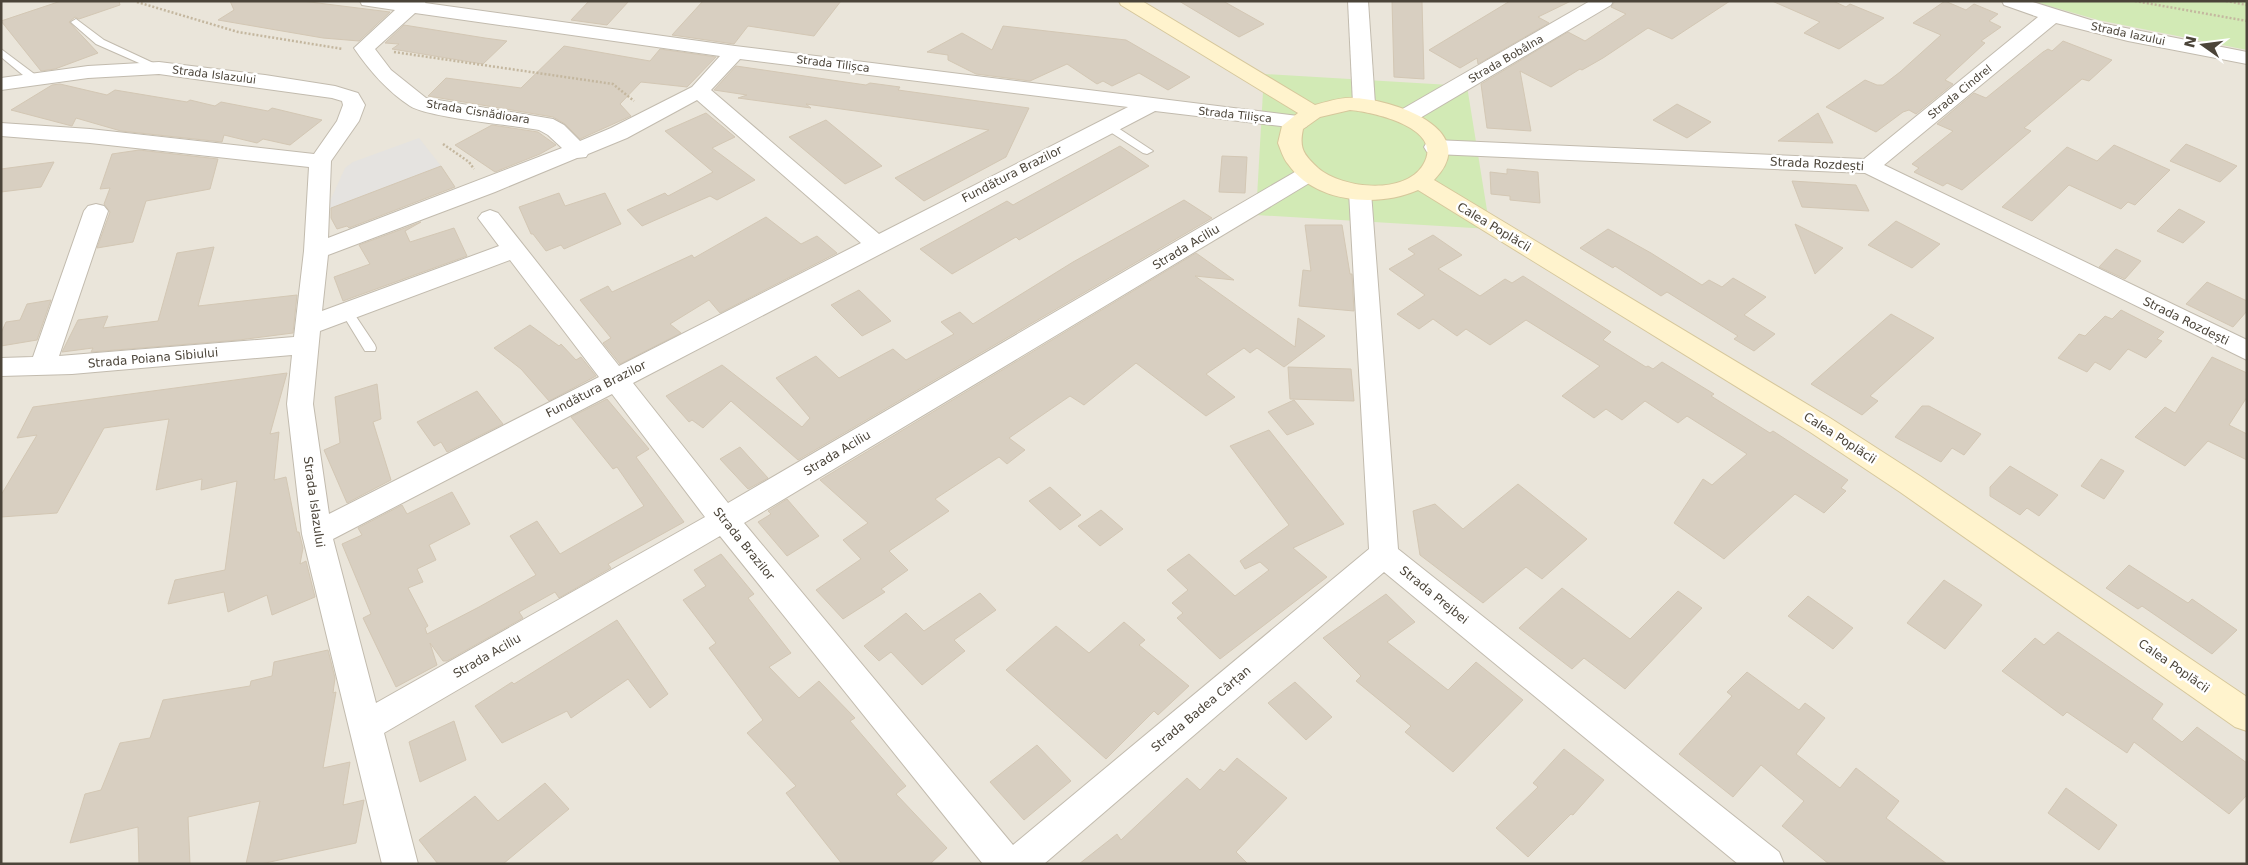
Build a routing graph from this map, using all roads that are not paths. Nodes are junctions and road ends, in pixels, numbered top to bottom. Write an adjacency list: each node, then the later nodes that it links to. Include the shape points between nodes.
1 (369, 1): 7 (street, Strada Tilișca)
2 (458, 1): 7 (street)
3 (1128, 1): 20 (main road)
4 (1358, 1): 17 (street)
5 (1604, 1): 19 (street, Strada Bobâlna)
6 (2012, 1): 8 (street, Strada Iazului)
7 (421, 6): 11 (street, Strada Tilișca); 25 (street, Strada Cisnădioara, via 364,48 384,74 409,96 431,106 546,124)
8 (2051, 17): 12 (street, Strada Iazului); 27 (street, Strada Cindrel)
9 (76, 22): 13 (lane, via 100,42)
10 (1, 52): 14 (lane)
11 (735, 52): 16 (street); 18 (street, Strada Tilișca)
12 (2247, 58)
13 (160, 68): 14 (street, Strada Islazului); 26 (street, Strada Islazului, via 265,81 351,97 354,105 348,121)
14 (33, 78): 15 (street, Strada Islazului)
15 (1, 84)
16 (698, 91): 25 (street); 33 (street)
17 (1364, 104): 19 (main road); 20 (main road, via 1336,105)
18 (1149, 105): 20 (street, Strada Tilișca); 21 (street, Fundătura Brazilor)
19 (1408, 116): 23 (main road, via 1426,130)
20 (1305, 117): 28 (main road, via 1289,136 1290,152)
21 (1108, 126): 24 (lane); 33 (street, Fundătura Brazilor)
22 (1, 130): 26 (street, via 90,136)
23 (1435, 147): 27 (street, Strada Rozdești); 29 (main road, via 1435,162)
24 (1147, 151)
25 (578, 152): 35 (street)
26 (320, 161): 35 (street, Strada Islazului)
27 (1869, 166): 39 (street, Strada Rozdești)
28 (1308, 174): 30 (main road, via 1332,186); 43 (street, Strada Aciliu)
29 (1419, 181): 30 (main road, via 1399,190); 46 (main road, Calea Poplăcii, via 1828,430)
30 (1360, 192): 45 (street)
31 (96, 211): 40 (street)
32 (490, 218): 34 (street, Strada Brazilor)
33 (876, 244): 42 (street, Fundătura Brazilor)
34 (514, 250): 36 (street, Strada Poiana Sibiului); 42 (street, Strada Brazilor)
35 (316, 251): 37 (street, Strada Islazului)
36 (346, 312): 37 (street, Strada Poiana Sibiului); 38 (lane)
37 (306, 336): 40 (street, Strada Poiana Sibiului); 44 (street, Strada Islazului, via 300,404)
38 (370, 348)
39 (2247, 351)
40 (43, 366): 41 (street, Strada Poiana Sibiului)
41 (1, 367)
42 (614, 380): 43 (street, Strada Brazilor); 44 (street, Fundătura Brazilor)
43 (724, 520): 47 (street, Strada Aciliu); 49 (street, Strada Brazilor)
44 (317, 534): 47 (street, Strada Islazului)
45 (1384, 554): 50 (street, Strada Badea Cârțan); 51 (street, Strada Prejbei)
46 (2247, 716)
47 (364, 728): 48 (street, Strada Islazului)
48 (400, 864)
49 (1006, 864)
50 (1018, 864)
51 (1766, 864)

